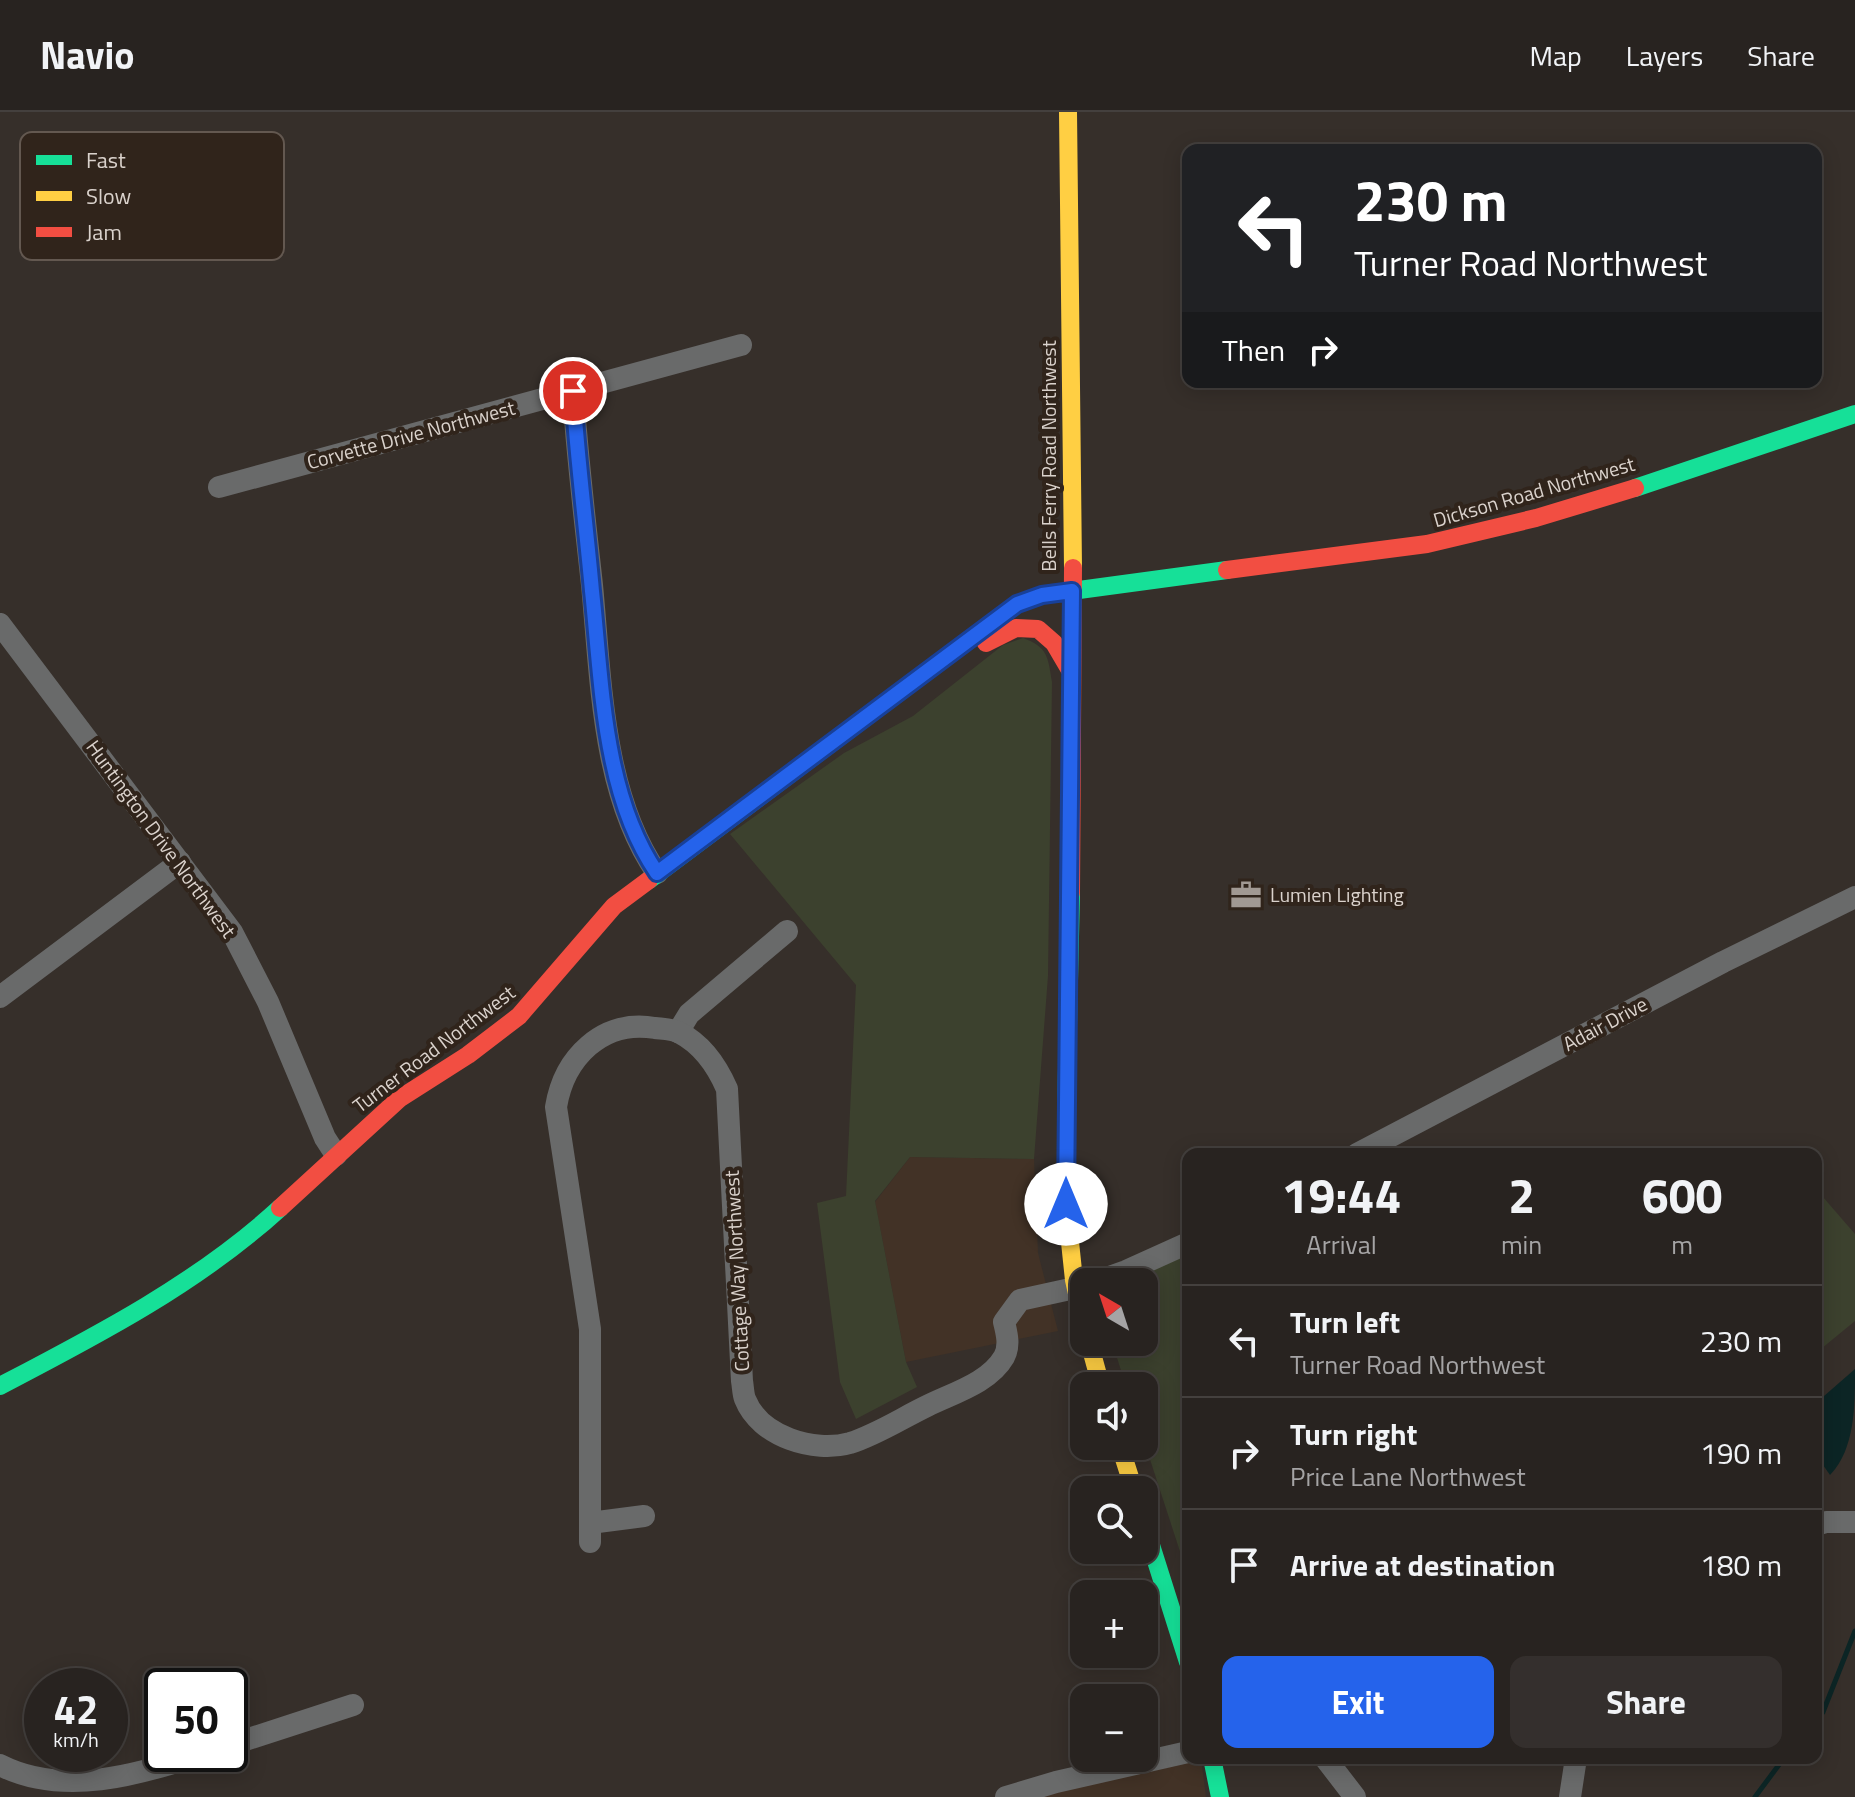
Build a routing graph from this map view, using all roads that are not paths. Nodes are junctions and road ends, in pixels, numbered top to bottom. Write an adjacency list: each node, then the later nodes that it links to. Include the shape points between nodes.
1 (1068, 112): 6 (street, Bells Ferry Road Northwest)
2 (741, 345): 3 (street, Corvette Drive Northwest)
3 (573, 391): 5 (street, Corvette Drive Northwest); 11 (street, via 619,792)
4 (1855, 414): 6 (street, Dickson Road Northwest, via 1658,480 1466,536)
5 (219, 487)
6 (1072, 591): 8 (street, Bells Ferry Road Northwest); 9 (street, Turner Road Northwest, via 1017,604)
7 (0, 624): 10 (street, Huntington Drive Northwest)
8 (1072, 675): 9 (street, via 1051,639 1034,626 1022,626 983,645 904,706); 19 (street, Bells Ferry Road Northwest, via 1066,1204)
9 (858, 724): 11 (street, Turner Road Northwest)
10 (180, 862): 14 (street); 17 (street, Huntington Drive Northwest, via 232,932)
11 (657, 873): 17 (street, Turner Road Northwest, via 598,921 519,1016 399,1099)
12 (1855, 897): 16 (street, Adair Drive)
13 (787, 931): 15 (street, via 689,1014)
14 (0, 997)
15 (678, 1032): 21 (street, Cottage Way Northwest, via 707,1054 727,1089 742,1381 745,1399 772,1430 826,1447 851,1442 972,1385 1006,1354 1004,1322 1020,1300); 23 (street, via 630,1026 588,1044 559,1087 556,1107 590,1329 590,1533)
16 (1368, 1148)
17 (336, 1155): 22 (street, Turner Road Northwest, via 221,1257 104,1332)
18 (1182, 1246): 20 (street)
19 (1080, 1268)
20 (1133, 1268)
21 (1070, 1288)
22 (0, 1386)
23 (644, 1516)
24 (1855, 1522): 25 (street)
25 (1822, 1523)
26 (1157, 1564): 27 (street)
27 (1182, 1643)
28 (353, 1705): 29 (street)
29 (248, 1739)
30 (1182, 1753): 36 (street)
31 (1213, 1764): 37 (street)
32 (1330, 1764): 38 (street)
33 (1575, 1764): 39 (street)
34 (0, 1765): 35 (street, via 19,1778 66,1787 113,1783)
35 (147, 1772)
36 (1006, 1797)
37 (1220, 1797)
38 (1355, 1797)
39 (1570, 1797)

